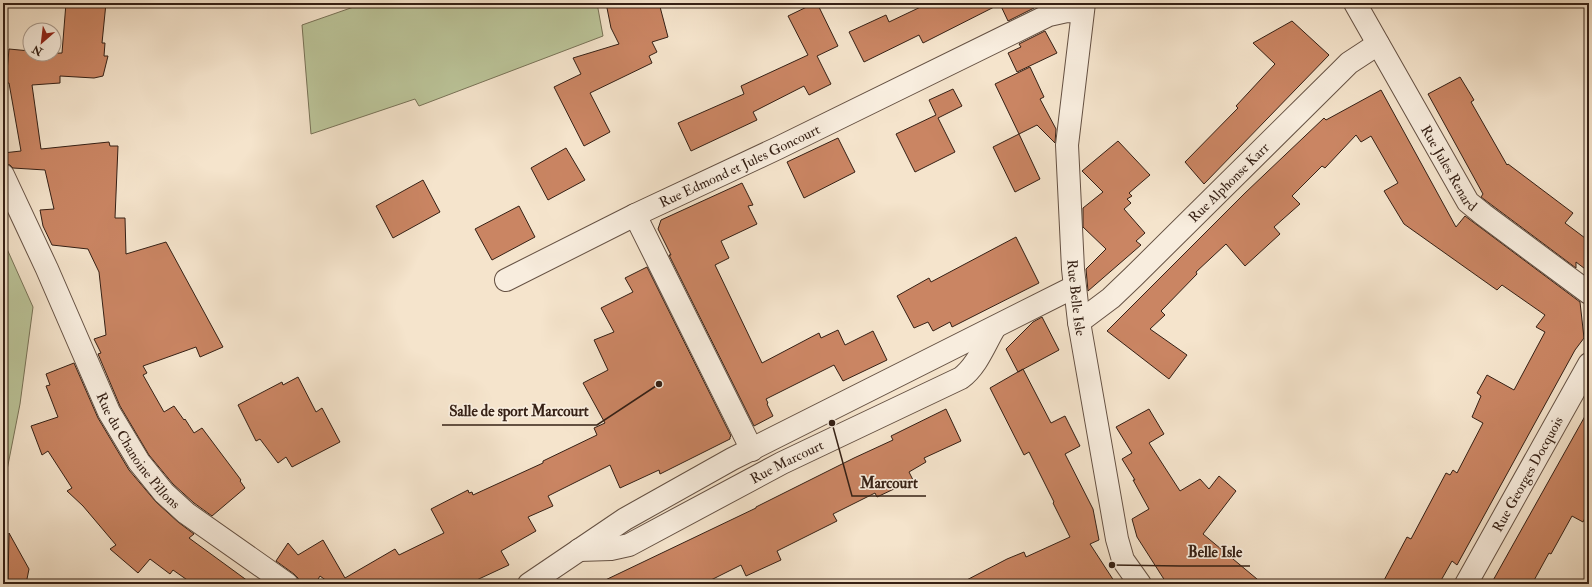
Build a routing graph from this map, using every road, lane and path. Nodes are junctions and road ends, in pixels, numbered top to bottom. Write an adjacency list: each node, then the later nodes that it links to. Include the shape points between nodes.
1 (1355, 3): 3 (street, Rue Jules Renard)
2 (1083, 7): 5 (street, Rue Edmond et Jules Goncourt, via 1049,15 778,148); 7 (street, Rue Belle Isle, via 1067,145)
3 (1378, 44): 8 (street, Rue Jules Renard, via 1468,202); 9 (street, Rue Alphonse Karr, via 1349,63 1111,298)
4 (3, 176): 14 (street, Rue du Chanoine Pillons, via 47,269 109,412 147,473 186,513)
5 (635, 214): 6 (street, Rue Edmond et Jules Goncourt); 12 (street)
6 (506, 280)
7 (1074, 288): 9 (street, Rue Belle Isle); 10 (street, Rue Marcourt)
8 (1589, 293)
9 (1079, 322): 16 (street, Rue Belle Isle, via 1117,539 1123,560)
10 (994, 329): 12 (street, Rue Marcourt); 13 (street, Rue Marcourt, via 974,365 960,378 782,463 629,545 611,549)
11 (1589, 364): 17 (street, Rue Georges Docquois)
12 (752, 450): 13 (street, Rue Marcourt, via 642,509)
13 (579, 550): 15 (street, Rue Marcourt)
14 (287, 584)
15 (529, 584)
16 (1140, 584)
17 (1466, 584)

